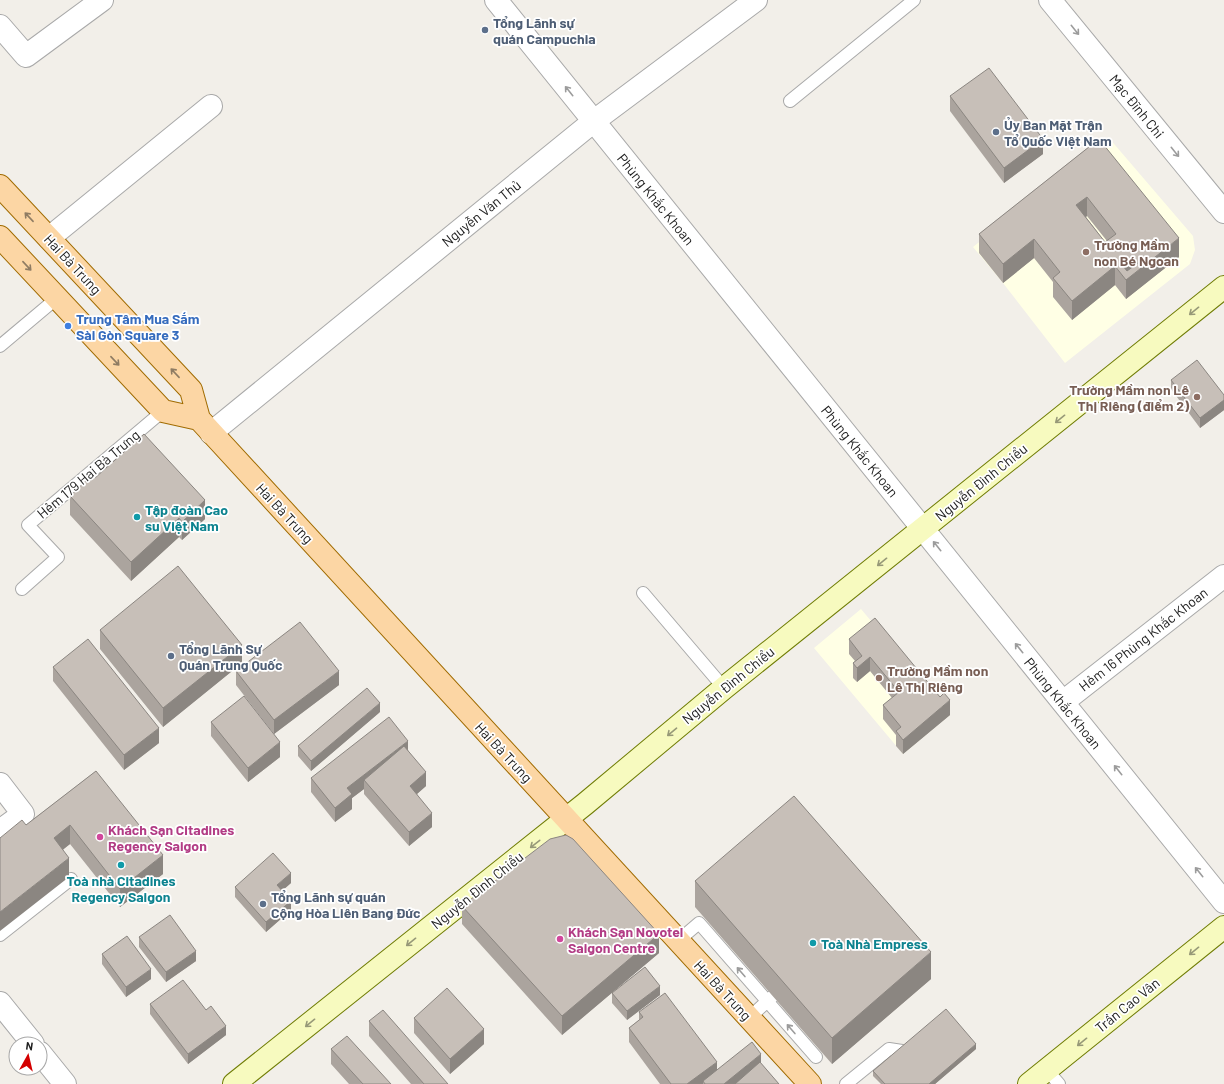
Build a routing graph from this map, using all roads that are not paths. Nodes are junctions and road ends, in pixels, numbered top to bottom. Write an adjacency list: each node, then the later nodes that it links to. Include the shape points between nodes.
1 (102, 0): 6 (street, via 26,56)
2 (496, 0): 9 (street, Phùng Khắc Khoan, one-way to 2)
3 (756, 0): 9 (street, Nguyễn Văn Thủ)
4 (914, 0): 7 (lane)
5 (1050, 0): 11 (street, Mạc Đĩnh Chi, one-way to 11)
6 (0, 26)
7 (790, 101)
8 (211, 106): 13 (street)
9 (594, 121): 19 (street, Nguyễn Văn Thủ); 20 (street, Phùng Khắc Khoan)
10 (0, 186): 13 (main road, Hai Bà Trưng, one-way to 10)
11 (1224, 212)
12 (0, 237): 15 (main road, one-way to 15)
13 (49, 238): 17 (main road, Hai Bà Trưng, one-way to 13)
14 (1224, 287): 20 (main road, Nguyễn Đình Chiểu, one-way to 20)
15 (57, 298): 16 (lane); 18 (main road, one-way to 18)
16 (0, 346)
17 (191, 390): 18 (main road); 19 (main road, Hai Bà Trưng)
18 (162, 411): 19 (main road); 22 (lane, Hẻm 179 Hai Bà Trưng, via 28,525 58,557)
19 (205, 426): 27 (main road, Hai Bà Trưng)
20 (923, 529): 24 (main road, Nguyễn Đình Chiểu, one-way to 24); 25 (street, Phùng Khắc Khoan, one-way to 20)
21 (1224, 576): 25 (street, Hẻm 16 Phùng Khắc Khoan)
22 (22, 589)
23 (643, 594): 24 (lane)
24 (724, 688): 27 (main road, Nguyễn Đình Chiểu, one-way to 27)
25 (1063, 702): 30 (street, Phùng Khắc Khoan, one-way to 25)
26 (0, 784): 28 (street, via 23,814)
27 (566, 820): 33 (main road, Hai Bà Trưng); 44 (main road, Nguyễn Đình Chiểu, one-way to 44)
28 (0, 831)
29 (71, 880): 32 (lane)
30 (1224, 902)
31 (1224, 927): 41 (main road, Trần Cao Vân, one-way to 41)
32 (0, 935)
33 (678, 941): 35 (lane, one-way to 33, via 699,923); 37 (main road, Hai Bà Trưng)
34 (783, 988): 35 (lane)
35 (767, 1001): 37 (lane); 42 (lane, one-way to 35, via 818,1051)
36 (0, 1003): 38 (street)
37 (749, 1018): 42 (main road, Hai Bà Trưng)
38 (27, 1036)
39 (902, 1051): 45 (lane, via 889,1049)
40 (48, 1063): 43 (street)
41 (1053, 1077): 46 (main road, Trần Cao Vân)
42 (805, 1078)
43 (65, 1084)
44 (234, 1084)
45 (846, 1084)
46 (1029, 1084)

